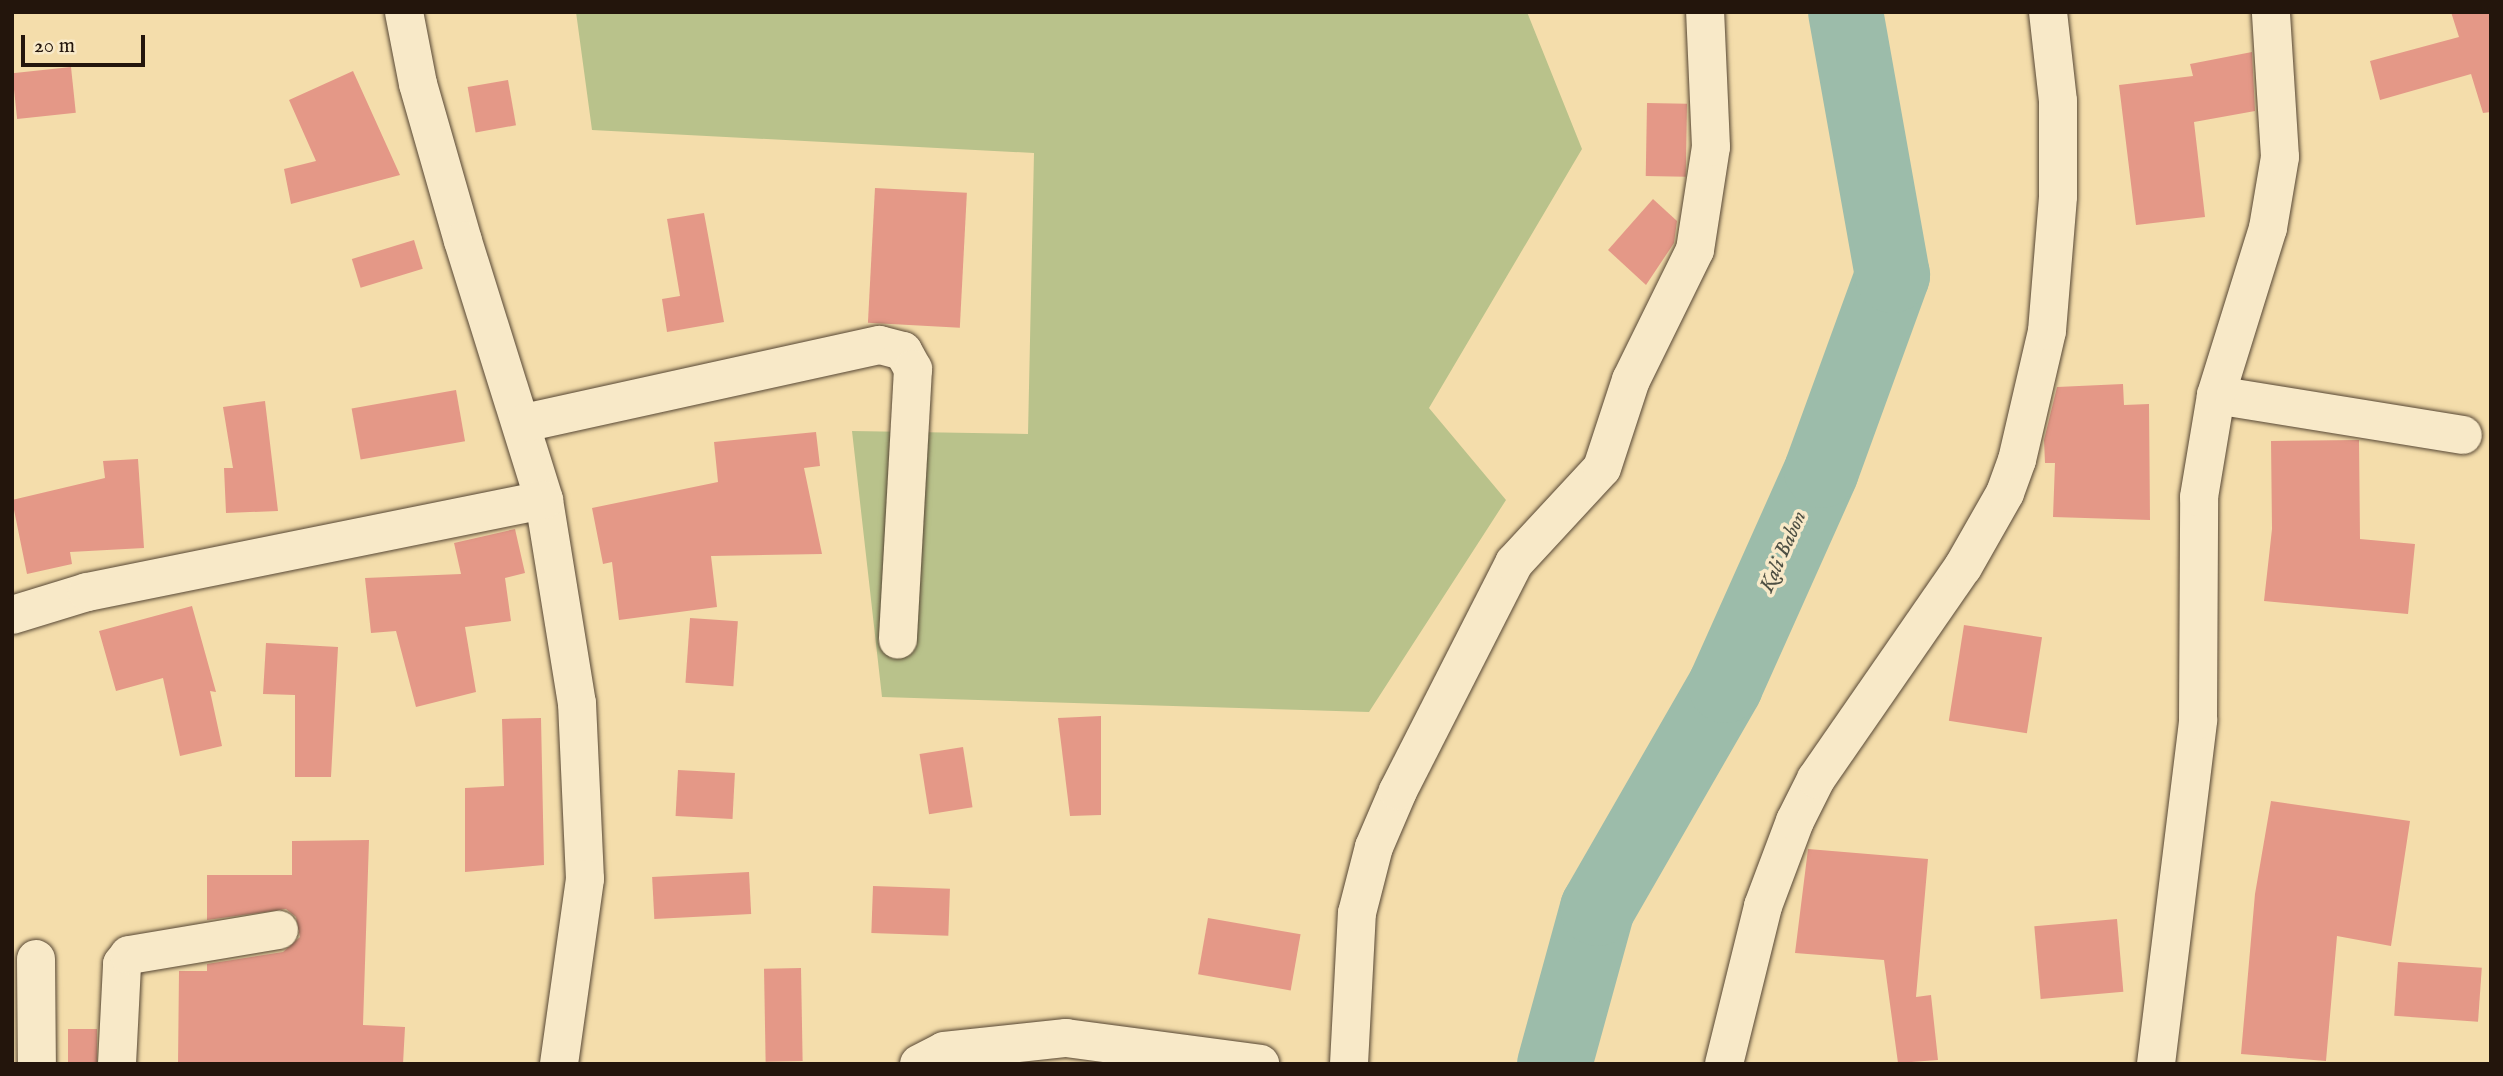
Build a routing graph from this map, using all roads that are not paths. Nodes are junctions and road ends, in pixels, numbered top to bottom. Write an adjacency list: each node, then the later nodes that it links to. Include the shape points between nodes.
1 (404, 12): 6 (street, via 418,84 463,241)
2 (1705, 12): 18 (street, via 1712,147 1695,250 1631,380 1602,468 1514,563 1374,847 1357,913)
3 (2048, 12): 19 (street, via 2058,101 2058,197 2047,331 2017,460 2006,493 1969,556 1816,779 1795,821 1763,906)
4 (2271, 12): 5 (street, via 2280,157 2268,228)
5 (2216, 395): 7 (street); 20 (street, via 2199,496 2198,720)
6 (524, 423): 8 (street); 10 (street, via 880,345 903,351 913,369)
7 (2463, 435)
8 (544, 500): 9 (street, via 87,592); 15 (street, via 577,703 585,879)
9 (12, 615)
10 (898, 640)
11 (279, 930): 14 (street, via 129,955 122,964)
12 (36, 959): 13 (street)
13 (37, 1064)
14 (117, 1064)
15 (559, 1064)
16 (919, 1064): 17 (street, via 944,1051 1066,1038)
17 (1259, 1064)
18 (1349, 1064)
19 (1724, 1064)
20 (2156, 1064)

